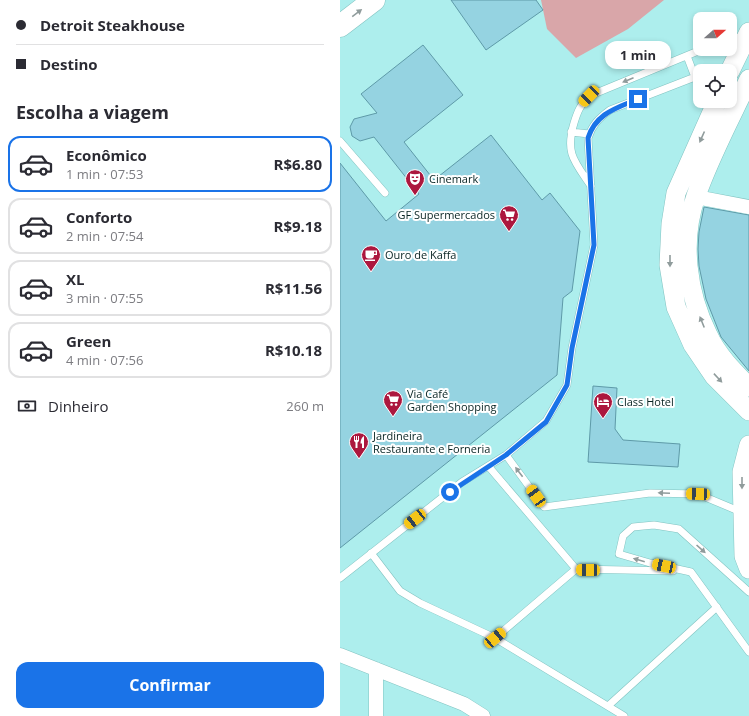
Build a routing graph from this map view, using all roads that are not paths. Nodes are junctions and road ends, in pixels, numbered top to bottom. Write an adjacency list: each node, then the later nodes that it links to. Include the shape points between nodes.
1 (374, 0): 2 (highway, one-way to 1)
2 (340, 26)
3 (742, 35): 6 (main road)
4 (693, 53): 5 (lane)
5 (687, 56): 7 (lane); 11 (lane, one-way to 11, via 589,96 579,107)
6 (733, 64)
7 (693, 67)
8 (693, 79): 12 (lane, via 610,110 600,117)
9 (749, 79): 16 (main road)
10 (714, 108): 19 (main road, one-way to 19, via 676,193 670,224 669,265 676,307 693,345 714,376)
11 (571, 132): 12 (lane); 14 (lane, via 569,140 572,156)
12 (590, 134): 14 (lane)
13 (340, 141): 15 (lane)
14 (591, 186): 21 (lane, via 594,245 572,348 567,385 546,422)
15 (385, 193)
16 (696, 197): 17 (street); 18 (main road, one-way to 16, via 728,366 708,336 692,297 688,256 690,226)
17 (749, 207)
18 (749, 387)
19 (749, 411)
20 (749, 445): 23 (main road, one-way to 23, via 742,472)
21 (506, 455): 22 (lane); 23 (lane, one-way to 21, via 698,494 650,493 544,507)
22 (489, 466): 24 (lane, via 462,482); 26 (lane)
23 (742, 512): 25 (main road, via 744,556)
24 (371, 553): 28 (lane); 31 (lane, via 400,591)
25 (749, 569)
26 (576, 570): 27 (lane); 31 (lane)
27 (691, 572): 29 (lane, one-way to 29, via 619,554 623,536 633,527 654,525 679,529); 30 (lane)
28 (340, 578)
29 (749, 592)
30 (717, 607): 32 (lane); 35 (lane)
31 (495, 638): 35 (lane)
32 (749, 652)
33 (340, 655): 34 (street)
34 (376, 669): 36 (street); 37 (street, via 464,704)
35 (608, 706): 38 (lane)
36 (376, 716)
37 (483, 716)
38 (624, 716)

